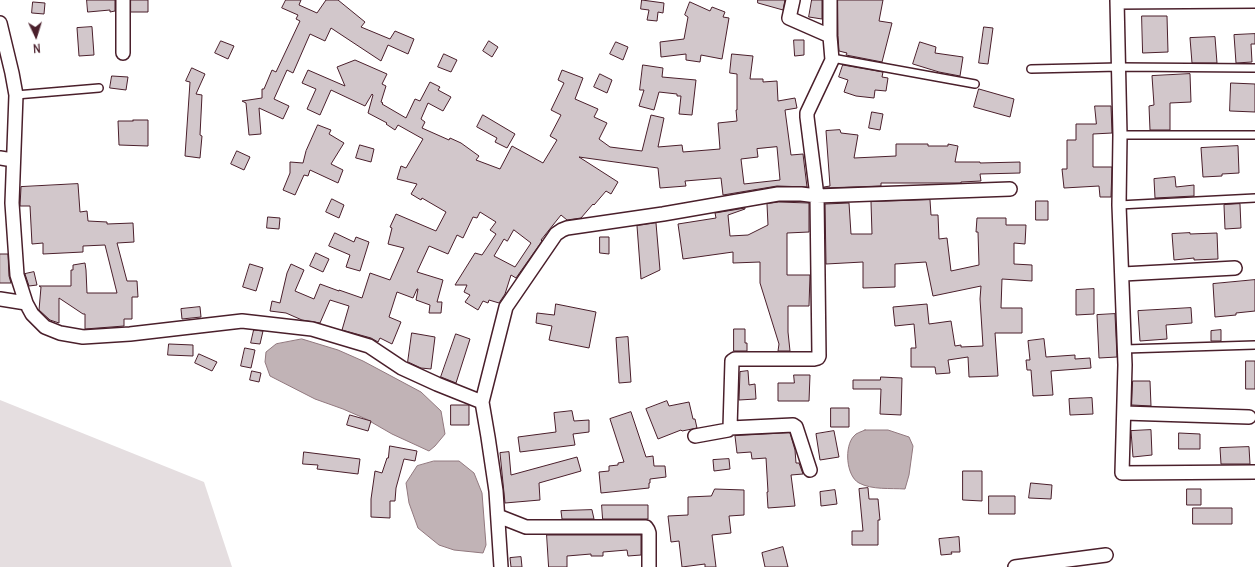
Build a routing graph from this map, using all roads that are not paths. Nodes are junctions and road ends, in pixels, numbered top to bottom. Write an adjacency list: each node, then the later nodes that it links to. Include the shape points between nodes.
1 (123, 0): 8 (street)
2 (794, 0): 7 (street, via 790,18)
3 (830, 0): 7 (street)
4 (1117, 1): 5 (street); 10 (street)
5 (1255, 1)
6 (0, 26): 15 (street)
7 (830, 36): 9 (street)
8 (123, 53)
9 (832, 58): 13 (lane); 21 (street, via 807,114)
10 (1119, 67): 11 (lane); 12 (lane); 16 (street)
11 (1255, 68)
12 (1031, 69)
13 (975, 84)
14 (99, 88): 15 (lane)
15 (16, 95): 19 (street)
16 (1120, 135): 17 (lane); 23 (street)
17 (1255, 135)
18 (0, 158): 19 (street)
19 (13, 160): 27 (street, via 12,203 16,275)
20 (1010, 189): 21 (street)
21 (817, 196): 30 (street, via 778,194 562,230 556,234 506,307); 33 (street, via 819,356 814,359 732,361)
22 (1255, 198): 23 (lane)
23 (1119, 204): 25 (street)
24 (1235, 268): 25 (street)
25 (1123, 274): 29 (street)
26 (0, 299): 27 (street)
27 (26, 303): 30 (street, via 32,314 45,327 60,334 83,337 242,321 312,329 369,346 402,368)
28 (1255, 345): 29 (lane)
29 (1125, 349): 31 (street)
30 (482, 402): 37 (street)
31 (1124, 413): 32 (street); 36 (street, via 1122,473)
32 (1249, 418)
33 (730, 428): 34 (street); 35 (street, via 793,425 796,427)
34 (695, 436)
35 (810, 470)
36 (1255, 472)
37 (498, 516): 39 (street); 40 (street, via 526,527 646,527 649,533)
38 (1106, 555): 41 (street)
39 (502, 567)
40 (649, 567)
41 (1015, 567)

